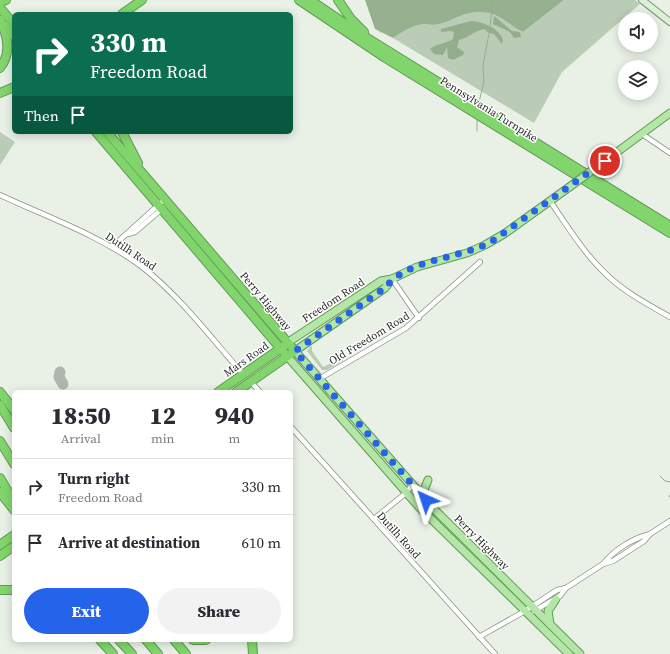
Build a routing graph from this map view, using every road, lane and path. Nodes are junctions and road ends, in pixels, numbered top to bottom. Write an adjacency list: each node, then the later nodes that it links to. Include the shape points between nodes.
1 (6, 0): 8 (highway)
2 (142, 0): 10 (highway)
3 (291, 0): 14 (highway)
4 (299, 0): 14 (highway, Pennsylvania Turnpike)
5 (310, 0): 16 (highway, Pennsylvania Turnpike)
6 (338, 0): 16 (highway, via 351,19)
7 (642, 0): 13 (street)
8 (0, 2)
9 (0, 8): 12 (highway)
10 (125, 12)
11 (0, 20): 15 (highway); 17 (highway, via 8,46)
12 (12, 22)
13 (670, 22)
14 (335, 25): 31 (highway, Pennsylvania Turnpike)
15 (12, 34)
16 (386, 50): 30 (highway, Pennsylvania Turnpike)
17 (0, 68)
18 (12, 88): 19 (highway)
19 (0, 93)
20 (670, 113): 24 (main road, Freedom Road)
21 (98, 134): 29 (highway, Perry Highway)
22 (108, 134): 26 (highway, Perry Highway)
23 (123, 134): 26 (highway)
24 (642, 134): 25 (street); 28 (main road, Freedom Road, bridge)
25 (670, 153)
26 (151, 184): 29 (highway, Perry Highway)
27 (0, 195): 32 (street, Dutilh Road)
28 (550, 201): 34 (main road, Freedom Road, via 484,245 417,267); 35 (street, via 584,250 605,273)
29 (163, 204): 32 (street, via 135,232 128,234); 37 (highway, Perry Highway); 38 (highway, Perry Highway)
30 (670, 226)
31 (670, 233)
32 (112, 247): 41 (street, Dutilh Road, via 158,280)
33 (480, 262): 36 (street, Old Freedom Road)
34 (392, 279): 36 (street); 37 (main road, Freedom Road, via 381,281); 39 (main road, Freedom Road, via 385,288)
35 (670, 317)
36 (419, 318): 42 (street, Old Freedom Road, via 385,342)
37 (287, 343): 38 (highway, Mars Road); 39 (highway, Perry Highway)
38 (280, 349): 40 (highway, Perry Highway); 41 (highway, Mars Road)
39 (295, 351): 40 (highway, Freedom Road); 42 (main road, Perry Highway)
40 (287, 356): 43 (highway, Mars Road); 58 (main road, Perry Highway)
41 (244, 374): 44 (highway, Mars Road)
42 (319, 379): 56 (main road, Perry Highway)
43 (251, 382): 45 (highway, Mars Road); 46 (street)
44 (221, 390)
45 (239, 390)
46 (258, 390)
47 (0, 392): 49 (highway)
48 (0, 405): 50 (highway)
49 (12, 407)
50 (12, 425)
51 (293, 429): 62 (street, Dutilh Road)
52 (0, 441): 53 (highway)
53 (12, 461)
54 (0, 478): 59 (highway)
55 (428, 480): 60 (main road, via 424,490)
56 (413, 486): 58 (street); 60 (main road, Perry Highway)
57 (0, 492): 61 (highway)
58 (406, 493): 62 (street); 73 (main road, Perry Highway)
59 (12, 499)
60 (426, 500): 72 (main road, Perry Highway)
61 (12, 507)
62 (374, 519): 75 (street, Dutilh Road)
63 (670, 521): 68 (street, via 631,542 610,556 604,564)
64 (12, 537): 65 (highway)
65 (0, 545)
66 (12, 547): 67 (highway)
67 (0, 556)
68 (566, 588): 71 (street); 72 (street, via 557,590)
69 (0, 590): 70 (highway)
70 (12, 590)
71 (556, 599): 72 (street); 74 (main road, via 547,613)
72 (533, 609): 73 (street); 74 (main road, Perry Highway)
73 (524, 612): 75 (street); 87 (main road, Perry Highway)
74 (551, 626): 88 (main road, Perry Highway)
75 (479, 637): 86 (street, Dutilh Road)
76 (102, 642): 81 (highway)
77 (121, 642): 82 (highway)
78 (148, 642): 83 (highway)
79 (176, 642): 84 (highway)
80 (252, 642): 85 (highway)
81 (113, 654)
82 (132, 654)
83 (158, 654)
84 (186, 654)
85 (253, 654)
86 (495, 654)
87 (569, 654)
88 (580, 654)

